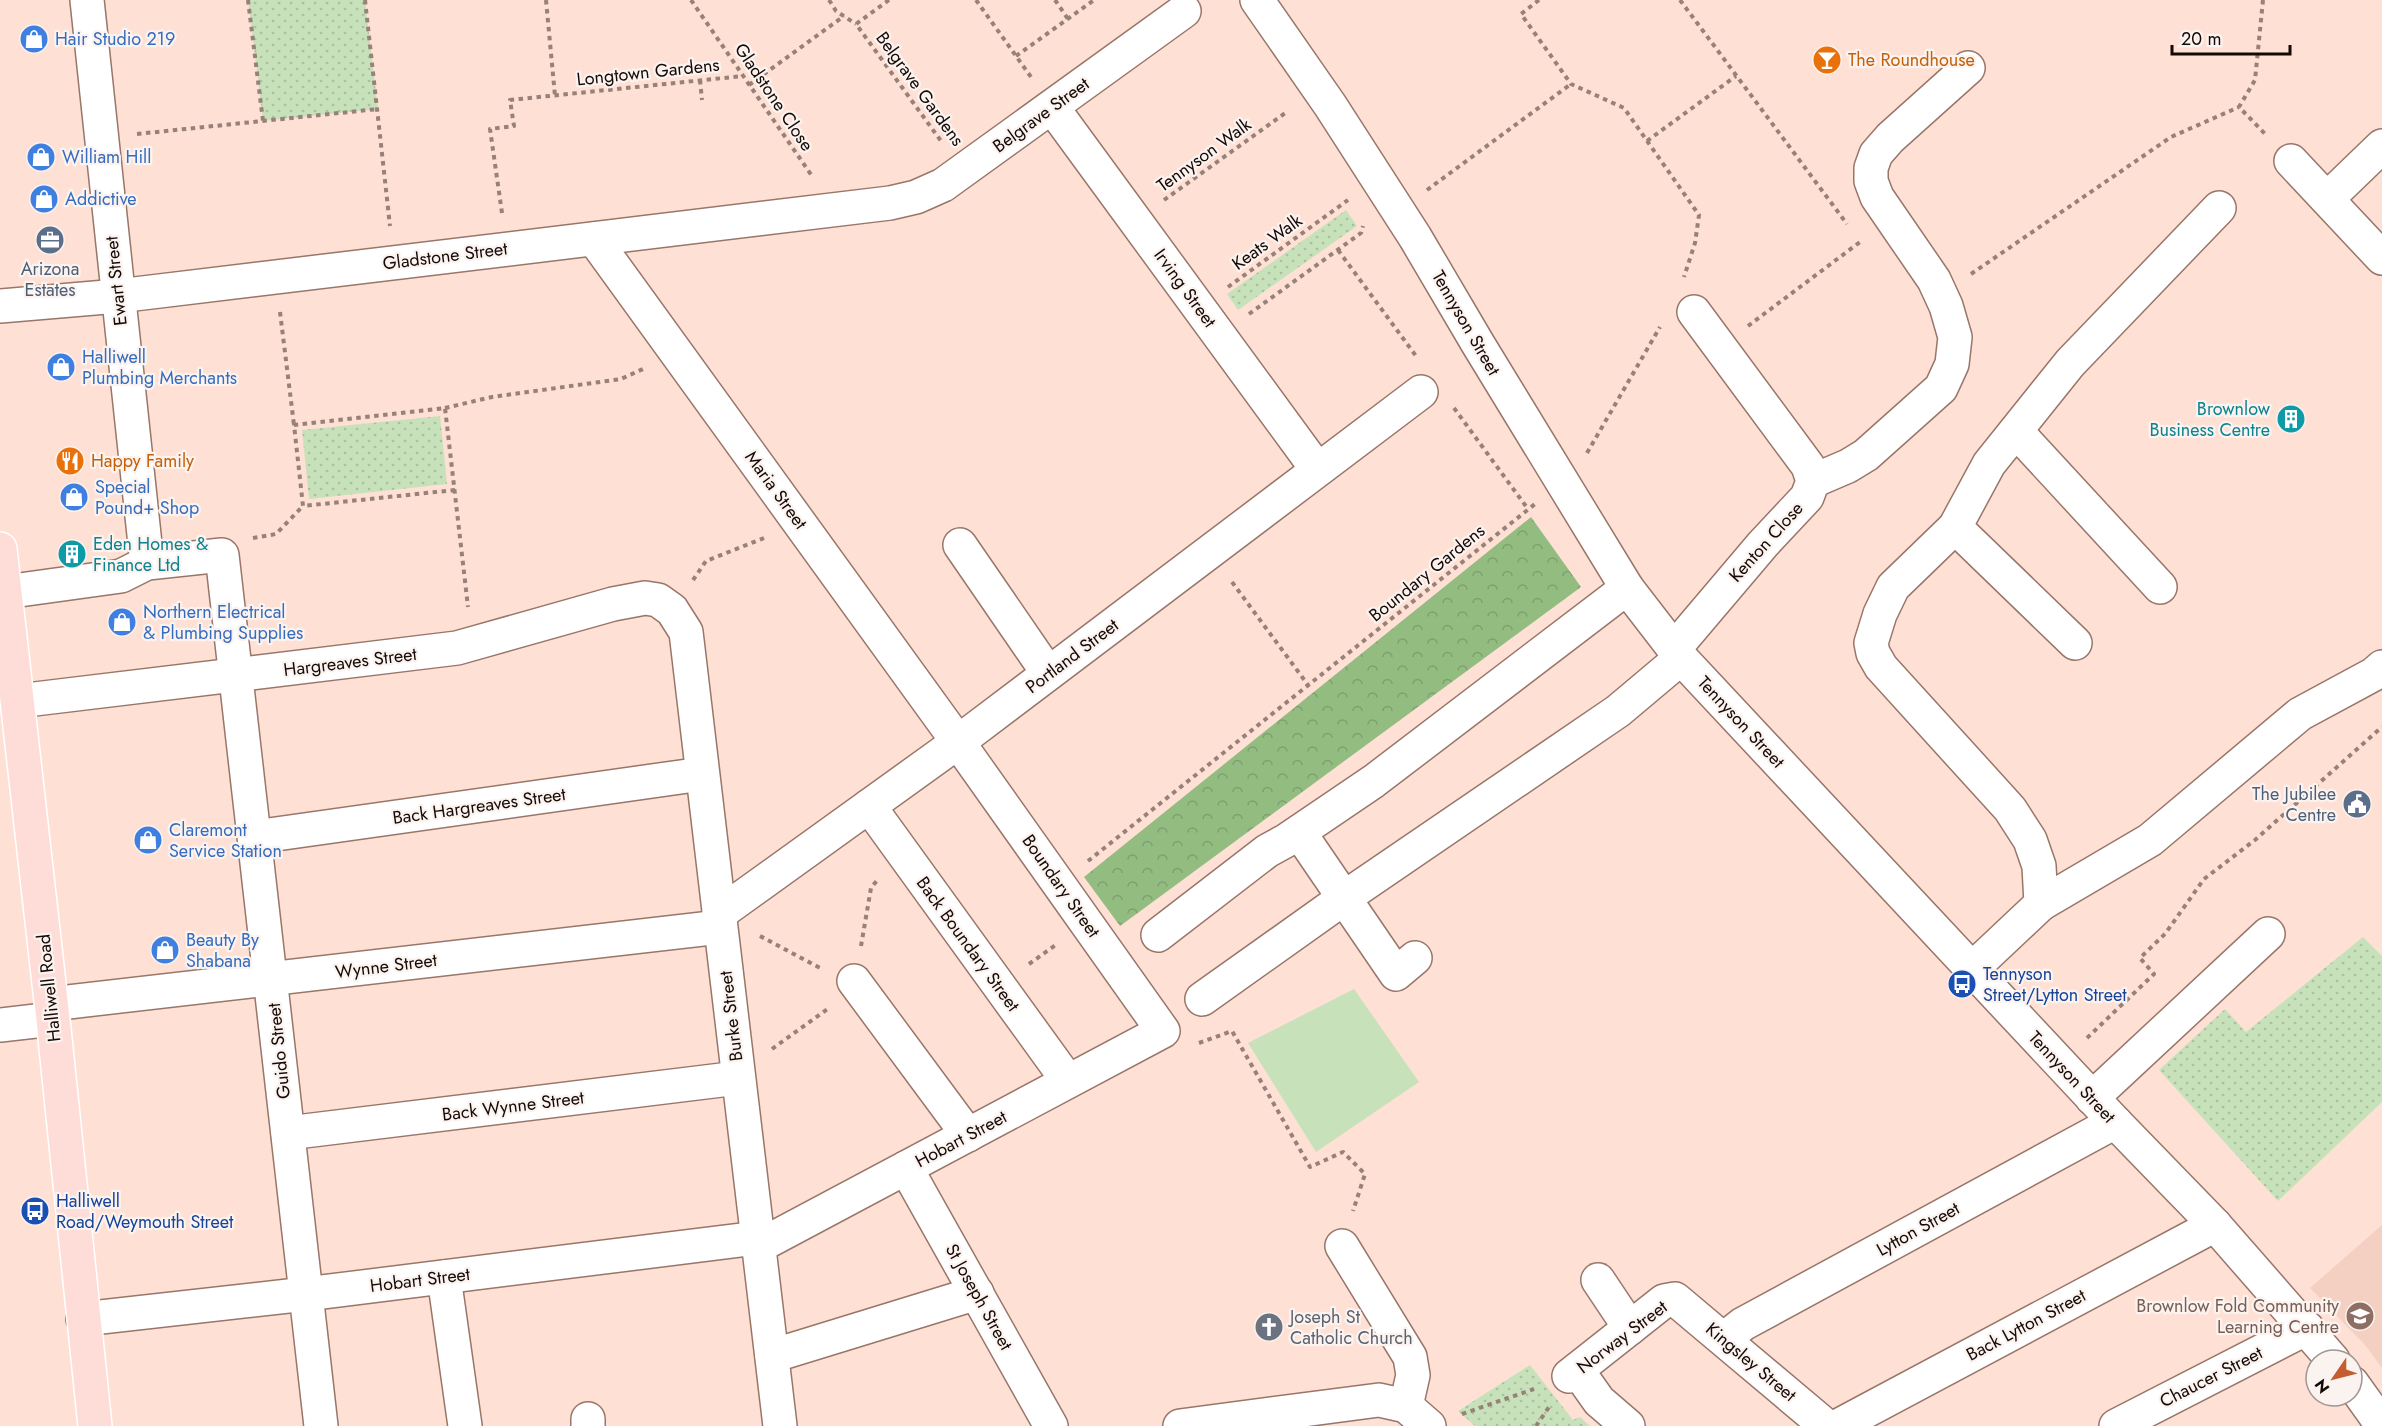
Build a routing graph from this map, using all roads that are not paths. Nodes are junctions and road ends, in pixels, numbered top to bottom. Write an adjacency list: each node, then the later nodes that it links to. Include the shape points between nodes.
1 (87, 0): 13 (street, Ewart Street)
2 (1257, 0): 25 (street, Tennyson Street, via 1398,210)
3 (1184, 11): 5 (street, Belgrave Street)
4 (1968, 68): 19 (street, via 1890,138 1870,168 1877,197 1941,294 1955,337 1952,364 1941,388 1866,455)
5 (1052, 107): 9 (street, Belgrave Street, via 934,189); 18 (street, Irving Street)
6 (2382, 146): 8 (street)
7 (2291, 161): 8 (street)
8 (2327, 199): 12 (street)
9 (890, 203): 11 (street, Gladstone Street)
10 (2219, 208): 17 (street, via 2070,363)
11 (594, 239): 13 (street, Gladstone Street); 34 (street, Maria Street)
12 (2382, 258)
13 (118, 296): 15 (street, Gladstone Street); 23 (street, Ewart Street)
14 (1688, 299): 19 (street, Kenton Close, via 1808,466)
15 (0, 306)
16 (1421, 392): 18 (street, Portland Street)
17 (2016, 431): 20 (street, via 1989,464); 24 (street)
18 (1317, 469): 31 (street, Portland Street)
19 (1813, 481): 29 (street, Kenton Close, via 1807,497 1763,544)
20 (1955, 526): 28 (street); 40 (street, via 1893,587 1870,643 1881,667 2010,809 2030,840 2039,866)
21 (960, 545): 31 (street)
22 (0, 549): 26 (main road, Halliwell Road)
23 (147, 563): 26 (street, via 122,576); 32 (street, Guido Street, via 222,555)
24 (2160, 586)
25 (1627, 588): 29 (street, Tennyson Street); 37 (street, via 1374,781)
26 (5, 592): 33 (main road, Halliwell Road)
27 (672, 610): 32 (street, Hargreaves Street, via 658,600 645,598 457,648); 35 (street, Burke Street, via 686,632)
28 (2076, 643)
29 (1678, 654): 39 (street, Kenton Close, via 1618,711); 45 (street, Tennyson Street)
30 (2382, 666): 40 (street, via 2291,720 2150,840)
31 (1048, 674): 34 (street, Portland Street)
32 (237, 676): 33 (street, Hargreaves Street); 38 (street, Guido Street)
33 (18, 701): 49 (main road, Halliwell Road)
34 (958, 742): 36 (street, Portland Street); 51 (street, Boundary Street)
35 (702, 774): 38 (street, Back Hargreaves Street); 41 (street, Burke Street)
36 (869, 806): 41 (street, Portland Street); 53 (street, Back Boundary Street)
37 (1299, 832): 39 (street); 43 (street, via 1267,851)
38 (255, 837): 46 (street, Guido Street)
39 (1344, 898): 44 (street, via 1396,974); 48 (street, Kenton Close)
40 (2041, 904): 45 (street)
41 (720, 921): 46 (street, Wynne Street); 52 (street, Burke Street)
42 (2268, 934): 54 (street)
43 (1158, 935)
44 (1415, 958)
45 (1972, 969): 54 (street, Tennyson Street)
46 (271, 979): 49 (street, Wynne Street); 56 (street, Guido Street)
47 (857, 984): 57 (street, via 905,1029)
48 (1202, 999)
49 (52, 1012): 50 (street, Wynne Street); 67 (main road, Halliwell Road)
50 (0, 1024)
51 (1163, 1031): 53 (street, Hobart Street)
52 (738, 1073): 56 (street, Back Wynne Street); 60 (street, Burke Street)
53 (1068, 1081): 57 (street, Hobart Street)
54 (2092, 1098): 55 (street, Tennyson Street)
55 (2115, 1122): 59 (street, Tennyson Street); 70 (street, Lytton Street, via 1743,1324)
56 (288, 1133): 65 (street, Guido Street)
57 (968, 1135): 58 (street, Hobart Street)
58 (906, 1168): 60 (street, Hobart Street); 64 (street, St Joseph Street)
59 (2215, 1225): 69 (street, Tennyson Street); 85 (street, Back Lytton Street)
60 (758, 1242): 62 (street, Hobart Street); 72 (street, Burke Street)
61 (1341, 1246): 74 (street, via 1410,1357)
62 (444, 1277): 65 (street, Hobart Street); 79 (street)
63 (1598, 1280): 68 (street)
64 (977, 1293): 72 (street); 81 (street, St Joseph Street)
65 (306, 1294): 67 (street, Hobart Street); 78 (street, Guido Street)
66 (1676, 1299): 68 (street, Norway Street, via 1664,1301); 70 (street, Kingsley Street)
67 (83, 1319): 77 (main road, Halliwell Road)
68 (1630, 1328): 83 (street, Norway Street, via 1573,1373)
69 (2307, 1329): 71 (street, Tennyson Street); 86 (street, Chaucer Street)
70 (1724, 1339): 84 (street, Kingsley Street)
71 (2323, 1348)
72 (772, 1356): 80 (street, Burke Street)
73 (2364, 1400): 76 (street)
74 (1418, 1416): 75 (street, via 1379,1400)
75 (1227, 1423): 82 (street)
76 (2382, 1425)
77 (94, 1426)
78 (321, 1426)
79 (465, 1426)
80 (780, 1426)
81 (1051, 1426)
82 (1180, 1426)
83 (1628, 1426)
84 (1826, 1426)
85 (1838, 1426)
86 (2116, 1426)

